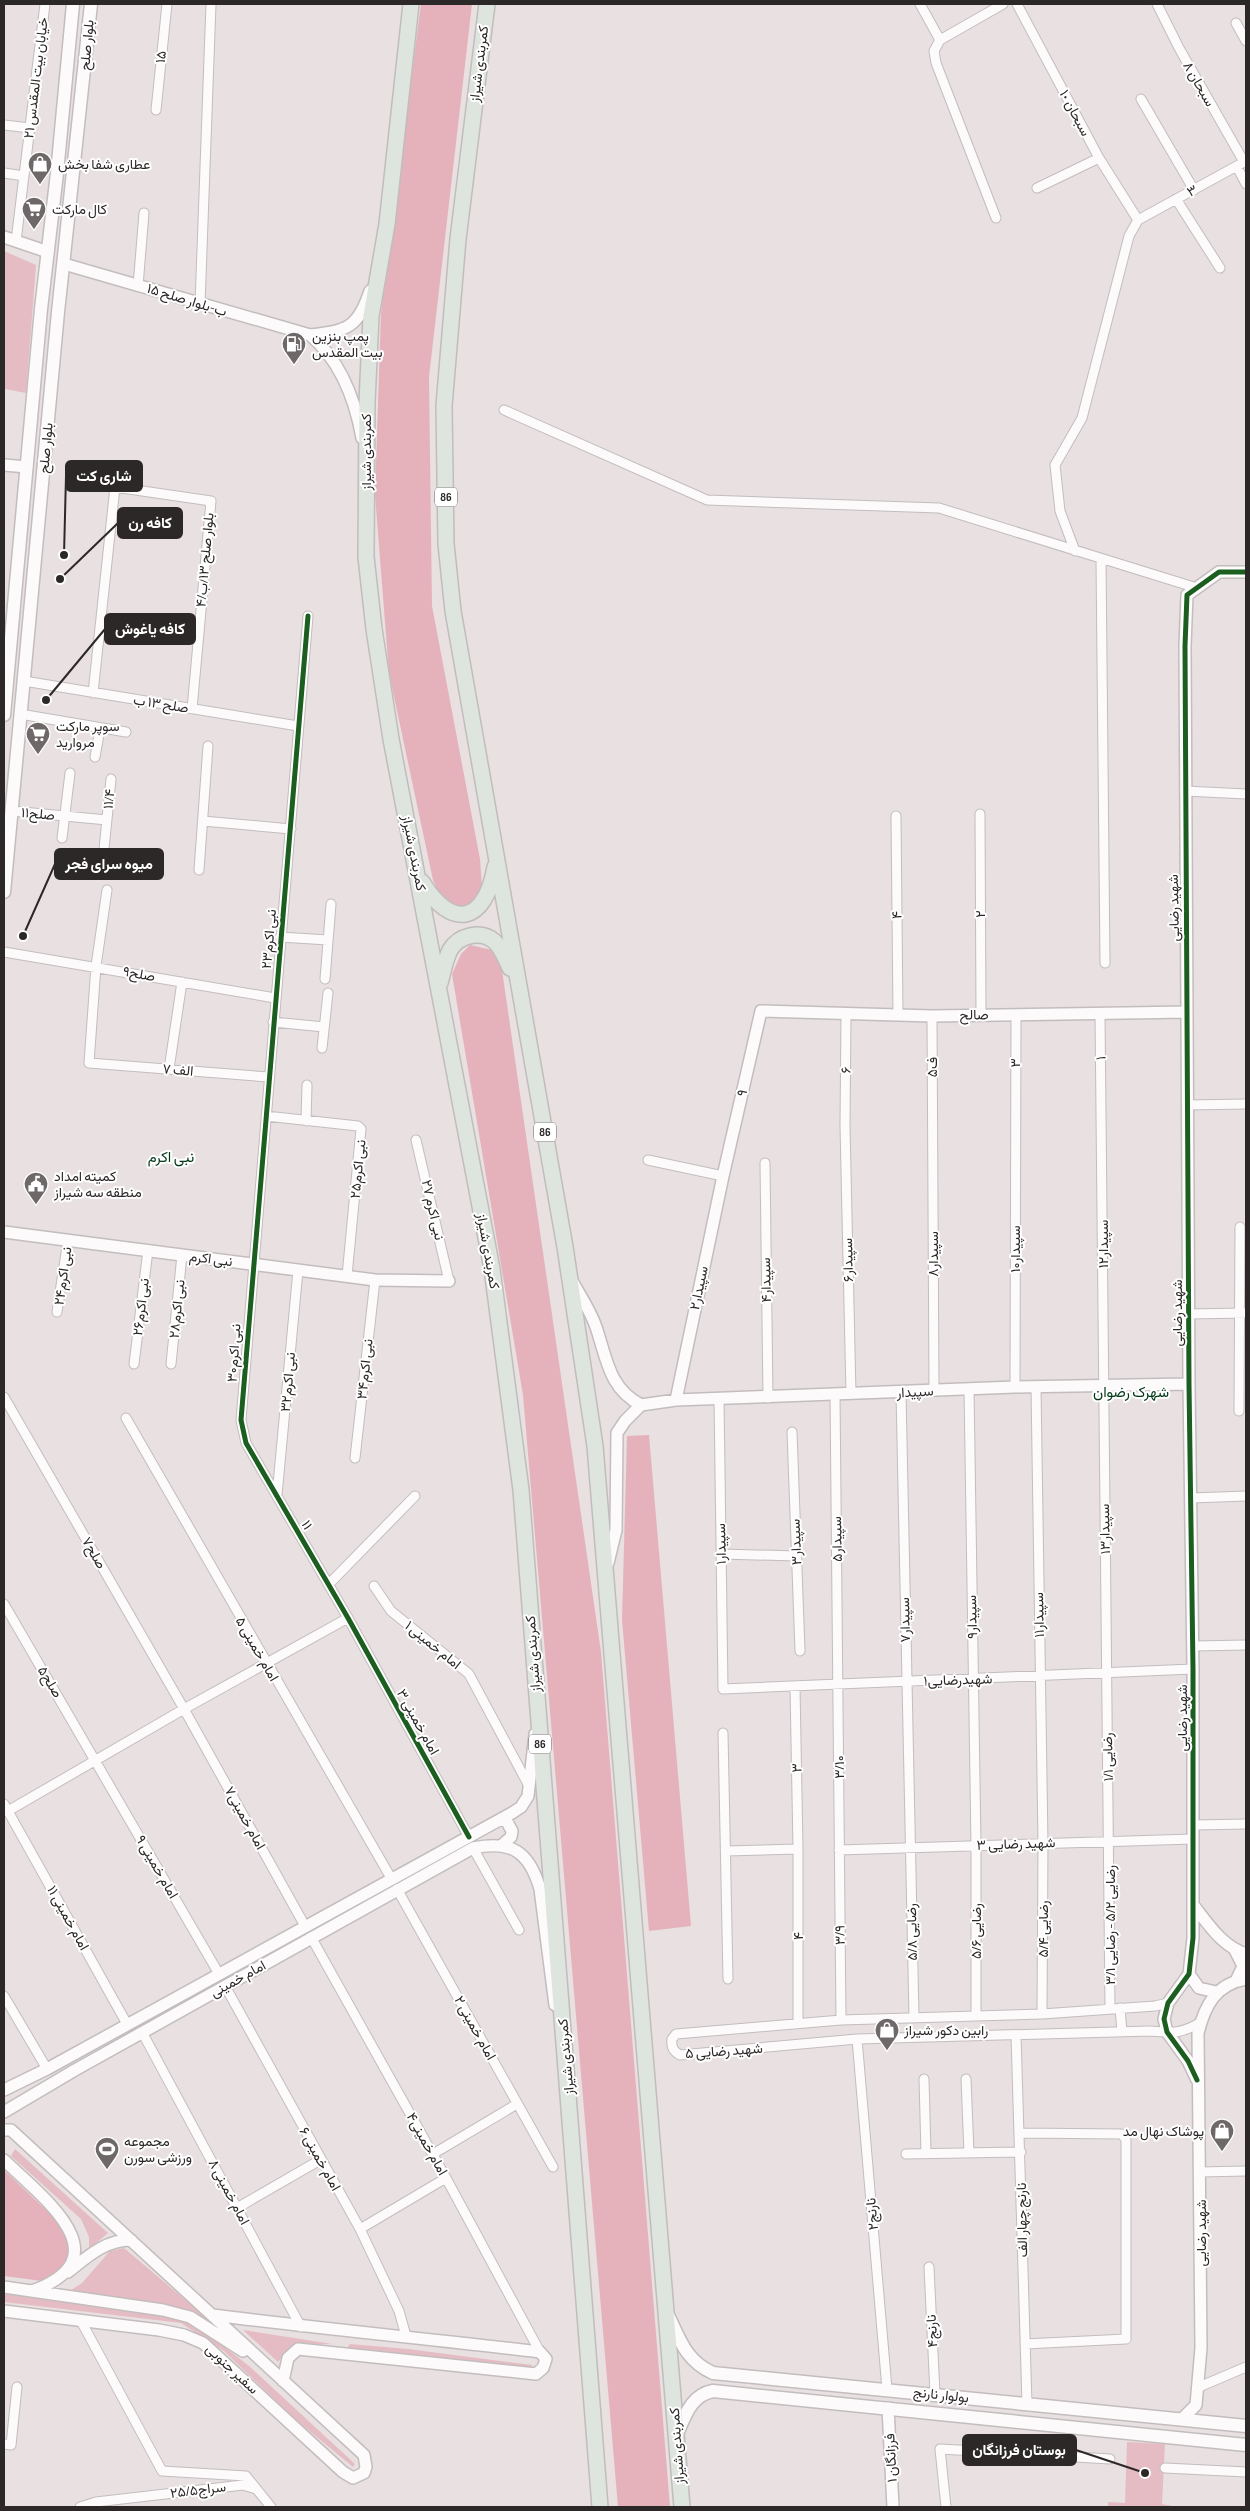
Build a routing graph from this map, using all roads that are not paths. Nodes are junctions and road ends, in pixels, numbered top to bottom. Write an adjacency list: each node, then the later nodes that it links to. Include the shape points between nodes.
1 (45, 4): 20 (street, خیابان بیت المقدس ۲۱)
2 (73, 4): 17 (main road, بلوار صلح)
3 (91, 4): 18 (main road, بلوار صلح)
4 (167, 4): 16 (street, ۱۵)
5 (211, 4): 39 (street)
6 (411, 4): 37 (highway, کمربندی شیراز / 86, via 387,224)
7 (486, 4): 75 (highway, کمربندی شیراز / 86, via 458,239 444,406 446,544 452,611)
8 (920, 4): 13 (street)
9 (1003, 4): 13 (street)
10 (1017, 4): 21 (street, سبحان ١٠)
11 (1157, 4): 22 (street, سبحان ٨)
12 (1236, 23): 14 (street)
13 (940, 40): 30 (street, via 934,51 936,63)
14 (1246, 41)
15 (1141, 99): 27 (street)
16 (156, 110)
17 (63, 113): 18 (main road); 34 (main road, بلوار صلح)
18 (80, 115): 35 (main road, بلوار صلح)
19 (4, 125): 20 (street)
20 (30, 128): 24 (street, خیابان بیت المقدس ۲۱)
21 (1099, 158): 26 (street); 31 (street, سبحان ١٠)
22 (1242, 164): 25 (street, سبحان ٨); 27 (street, ۳)
23 (4, 173): 24 (street)
24 (24, 176): 33 (street, خیابان بیت المقدس ۲۱)
25 (1246, 184)
26 (1037, 188)
27 (1194, 190): 28 (street, ۳)
28 (1176, 199): 31 (street, ۳); 36 (street)
29 (144, 213): 38 (street)
30 (996, 218)
31 (1138, 220): 47 (street, via 1129,236 1082,418 1056,465 1060,511)
32 (4, 237): 33 (street)
33 (16, 241): 34 (street)
34 (48, 252): 44 (main road, بلوار صلح)
35 (64, 264): 38 (street, ۱۵ ب-بلوار صلح); 46 (main road, بلوار صلح)
36 (1220, 268)
37 (377, 270): 40 (street, via 366,302 353,323 338,332); 43 (highway, کمربندی شیراز / 86, via 370,335)
38 (138, 286): 39 (street, ۱۵ ب-بلوار صلح)
39 (200, 304): 40 (street, ۱۵ ب-بلوار صلح)
40 (310, 334): 43 (street, via 336,361 343,377 358,418)
41 (504, 410): 47 (street, via 707,500 939,508)
42 (4, 464): 44 (street)
43 (366, 465): 77 (highway, کمربندی شیراز / 86, via 366,556 374,629 391,739)
44 (28, 467): 45 (main road, بلوار صلح)
45 (20, 550): 46 (main road); 54 (main road, بلوار صلح)
46 (36, 551): 52 (main road, بلوار صلح)
47 (1075, 551): 48 (street)
48 (1101, 559): 50 (street); 84 (street)
49 (1246, 572): 50 (street, شهید رضایی, via 1219,572)
50 (1197, 588): 64 (street, شهید رضایی, via 1187,595)
51 (308, 616): 57 (street, نبی اکرم۲۳)
52 (24, 681): 53 (street, صلح ۱۳ ب); 56 (main road, بلوار صلح)
53 (94, 693): 55 (street, صلح ۱۳ ب); 55 (street, بلوار صلح ۱۳/ب/۴, via 115,487 211,501)
54 (4, 707)
55 (192, 709): 57 (street, صلح ۱۳ ب)
56 (20, 714): 58 (street); 66 (main road, بلوار صلح)
57 (298, 726): 72 (street, نبی اکرم۲۳)
58 (100, 728): 59 (street); 61 (street)
59 (126, 732)
60 (208, 746): 71 (street)
61 (95, 757)
62 (70, 773): 68 (street)
63 (111, 779): 70 (street, ۱۱/۴)
64 (1185, 791): 65 (street); 93 (street, شهید رضایی)
65 (1246, 794)
66 (12, 811): 68 (street, صلح۱۱); 79 (main road, بلوار صلح)
67 (980, 814): 97 (street, ۲)
68 (64, 816): 70 (street, صلح۱۱); 73 (street)
69 (896, 816): 96 (street, ۴)
70 (107, 820): 74 (street, ۱۱/۴)
71 (203, 821): 72 (street); 76 (street)
72 (291, 829): 81 (street, نبی اکرم۲۳)
73 (62, 838)
74 (104, 849)
75 (496, 858): 77 (highway, via 486,899 466,913 448,913 440,907); 89 (highway, کمربندی شیراز / 86)
76 (199, 870)
77 (418, 874): 88 (highway, کمربندی شیراز / 86)
78 (107, 890): 85 (street)
79 (4, 892)
80 (330, 904): 82 (street)
81 (280, 937): 82 (street); 91 (street, نبی اکرم۲۳)
82 (328, 940): 86 (street)
83 (4, 952): 85 (street, صلح۹)
84 (1104, 963)
85 (96, 966): 87 (street, صلح۹); 103 (street, ۷ الف, via 89,1063)
86 (325, 979)
87 (182, 982): 91 (street, صلح۹); 103 (street)
88 (439, 986): 89 (highway, via 451,949 458,941 478,935 499,946); 177 (highway, کمربندی شیراز / 86, via 492,1269 509,1385 521,1490)
89 (519, 987): 126 (highway, کمربندی شیراز / 86)
90 (328, 993): 101 (street)
91 (275, 998): 100 (street, نبی اکرم۲۳)
92 (760, 1011): 95 (street, صالح); 117 (street, ۹)
93 (1187, 1012): 94 (street, صالح); 108 (street, شهید رضایی)
94 (1100, 1013): 98 (street, صالح); 106 (street, ۱)
95 (846, 1015): 96 (street, صالح); 113 (street, ۶)
96 (898, 1015): 99 (street, صالح)
97 (981, 1015): 98 (street, صالح); 99 (street, صالح)
98 (1016, 1015): 109 (street, ۳)
99 (932, 1016): 111 (street, ف۵)
100 (273, 1022): 101 (street); 104 (street, نبی اکرم۲۳)
101 (324, 1027): 102 (street)
102 (322, 1048)
103 (169, 1069): 104 (street, ۷ الف)
104 (268, 1078): 110 (street, نبی اکرم۲۳)
105 (307, 1086): 112 (street)
106 (1102, 1102): 135 (street, سپیدار۱۲)
107 (1246, 1104): 108 (street)
108 (1187, 1105): 131 (street, شهید رضایی)
109 (1015, 1111): 136 (street, سپیدار۱۰)
110 (266, 1116): 112 (street, نبی اکرم۲۵); 123 (street, نبی اکرم۲۳)
111 (932, 1118): 139 (street, سپیدار۸)
112 (306, 1121): 125 (street, نبی اکرم۲۵, via 358,1126 362,1132)
113 (845, 1126): 142 (street, سپیدار۶)
114 (416, 1140): 128 (street, نبی اکرم ۲۷)
115 (648, 1160): 117 (street)
116 (765, 1163): 144 (street, سپیدار۴)
117 (722, 1176): 146 (street, سپیدار۲)
118 (1240, 1227): 130 (street)
119 (4, 1232): 120 (street, نبی اکرم)
120 (68, 1240): 121 (street, نبی اکرم); 129 (street, نبی اکرم۲۴)
121 (148, 1250): 122 (street, نبی اکرم); 132 (street, نبی اکرم۲۶)
122 (182, 1255): 123 (street, نبی اکرم); 133 (street, نبی اکرم۲۸)
123 (252, 1264): 124 (street, نبی اکرم); 151 (street, نبی اکرم۳۰, via 241,1420)
124 (298, 1270): 125 (street, نبی اکرم); 153 (street, نبی اکرم۳۲)
125 (347, 1276): 127 (street, نبی اکرم)
126 (570, 1277): 147 (street, via 597,1329 610,1375 629,1399); 159 (highway, کمربندی شیراز / 86, via 596,1446)
127 (375, 1280): 128 (street, نبی اکرم); 152 (street, نبی اکرم۳۴)
128 (449, 1281)
129 (57, 1312)
130 (1243, 1313): 131 (street); 148 (street)
131 (1188, 1314): 134 (street, شهید رضایی)
132 (134, 1364)
133 (171, 1364)
134 (1189, 1384): 135 (street, سپیدار); 156 (street, شهید رضایی)
135 (1104, 1386): 137 (street, سپیدار); 169 (street, سپیدار۱۳)
136 (1016, 1387): 137 (street, سپیدار); 138 (street, سپیدار)
137 (1036, 1387): 170 (street, سپیدار۱۱)
138 (969, 1389): 139 (street, سپیدار); 171 (street, سپیدار۹)
139 (934, 1391): 140 (street, سپیدار)
140 (901, 1392): 142 (street, سپیدار); 172 (street, سپیدار۷)
141 (834, 1394): 142 (street, سپیدار); 144 (street, سپیدار); 173 (street, سپیدار۵)
142 (851, 1394)
143 (4, 1397): 176 (street, صلح۷)
144 (768, 1398): 145 (street, سپیدار)
145 (719, 1399): 146 (street, سپیدار); 157 (street, سپیدار۱)
146 (676, 1400): 147 (street, سپیدار)
147 (641, 1405): 159 (street, via 617,1433 616,1530)
148 (1238, 1411)
149 (126, 1418): 167 (street, امام خمینی ۵)
150 (792, 1432): 158 (street, سپیدار۳)
151 (246, 1444): 153 (street, ۱۱)
152 (355, 1458)
153 (277, 1495): 160 (street, ۱۱)
154 (415, 1496): 160 (street)
155 (1246, 1496): 156 (street)
156 (1191, 1498): 165 (street, شهید رضایی)
157 (721, 1554): 158 (street); 175 (street, سپیدار۱)
158 (797, 1556): 166 (street, سپیدار۳)
159 (605, 1577): 258 (highway, کمربندی شیراز / 86)
160 (329, 1584): 163 (street, ۱۱)
161 (374, 1586): 180 (street, امام خمینی ۱, via 391,1610 469,1674)
162 (4, 1604): 179 (street, صلح۵)
163 (348, 1618): 167 (street); 185 (street, امام خمینی ۳)
164 (1246, 1645): 165 (street)
165 (1193, 1646): 168 (street, شهید رضایی)
166 (800, 1651)
167 (266, 1664): 176 (street); 196 (street, امام خمینی ۵)
168 (1193, 1669): 169 (street, شهیدرضایی۱); 184 (street, شهید رضایی)
169 (1106, 1673): 170 (street, شهیدرضایی۱); 187 (street, رضایی ۱/۱)
170 (1040, 1676): 171 (street, شهیدرضایی۱); 188 (street, سپیدار۱۱)
171 (973, 1679): 172 (street, شهیدرضایی۱); 190 (street, سپیدار۹)
172 (906, 1682): 173 (street, شهیدرضایی۱); 192 (street, سپیدار۷)
173 (839, 1685): 174 (street, شهیدرضایی۱); 194 (street, ۳/۱۰)
174 (795, 1686): 175 (street, شهیدرضایی۱); 193 (street, ۳)
175 (723, 1689)
176 (184, 1709): 179 (street); 199 (street, امام خمینی۷)
177 (538, 1714): 180 (street, امام خمینی); 227 (highway, کمربندی شیراز / 86)
178 (723, 1733): 195 (street)
179 (96, 1760): 181 (street); 206 (street, امام خمینی ۹)
180 (529, 1786): 182 (street, امام خمینی, via 528,1796 521,1807)
181 (6, 1808): 221 (street, امام خمینی ۱۱)
182 (501, 1819): 185 (street, امام خمینی); 189 (street, via 512,1831 511,1837)
183 (1246, 1824): 184 (street)
184 (1194, 1825): 186 (street, شهید رضایی)
185 (469, 1836): 196 (street, امام خمینی)
186 (1193, 1838): 187 (street, شهید رضایی ۳); 198 (street, شهید رضایی)
187 (1110, 1841): 188 (street, شهید رضایی ۳); 214 (street, رضایی ۵/۲ - رضایی ۳/۱)
188 (1043, 1843): 190 (street, شهید رضایی ۳); 215 (street, رضایی ۵/۴)
189 (502, 1845): 191 (street); 227 (street, via 523,1856 536,1874 551,1983)
190 (976, 1846): 192 (street, شهید رضایی ۳); 216 (street, رضایی ۵/۶)
191 (473, 1848): 197 (street, امام خمینی); 200 (street)
192 (910, 1848): 194 (street, شهید رضایی ۳); 217 (street, رضایی ۵/۸)
193 (798, 1849): 195 (street); 219 (street, ۴)
194 (839, 1850): 218 (street, ۳/۹)
195 (726, 1851): 208 (street)
196 (390, 1878): 199 (street, امام خمینی)
197 (397, 1890): 202 (street, امام خمینی); 235 (street, امام خمینی ۲)
198 (1194, 1906): 201 (street); 203 (street, شهید رضایی)
199 (305, 1926): 206 (street, امام خمینی)
200 (519, 1930)
201 (1216, 1935): 203 (street, via 1202,1934); 204 (street)
202 (311, 1937): 210 (street, امام خمینی); 241 (street, امام خمینی۴)
203 (1193, 1938): 207 (street, شهید رضایی)
204 (1235, 1950): 205 (street); 209 (street, via 1242,1966)
205 (1246, 1954)
206 (218, 1974): 221 (street, امام خمینی)
207 (1189, 1974): 211 (street, via 1199,1988); 213 (street, شهید رضایی)
208 (728, 1979)
209 (1241, 1980): 211 (street)
210 (225, 1986): 222 (street, امام خمینی); 245 (street, امام خمینی ۶)
211 (1216, 1992): 220 (street, شهید رضایی)
212 (4, 1996): 229 (street)
213 (1168, 2003): 214 (street, شهید رضایی ۵); 224 (street, شهید رضایی, via 1164,2020)
214 (1115, 2008): 215 (street, شهید رضایی ۵); 223 (street, رضایی ۵/۲ - رضایی ۳/۱)
215 (1042, 2014): 216 (street, شهید رضایی ۵)
216 (976, 2016): 217 (street, شهید رضایی ۵)
217 (914, 2017): 218 (street, شهید رضایی ۵)
218 (841, 2020): 219 (street, شهید رضایی ۵)
219 (798, 2022): 226 (street, شهید رضایی ۵, via 676,2034 671,2045 680,2055)
220 (1201, 2022): 224 (street, شهید رضایی ۵, via 1187,2031); 233 (street, شهید رضایی)
221 (128, 2024): 228 (street, امام خمینی)
222 (142, 2032): 230 (street, امام خمینی); 250 (street, امام خمینی ۸)
223 (1122, 2032): 224 (street, شهید رضایی ۵); 225 (street, شهید رضایی ۵)
224 (1166, 2032): 233 (street, شهید رضایی, via 1188,2061)
225 (1016, 2035): 226 (street, شهید رضایی ۵); 238 (street, نارنج چهار الف)
226 (856, 2039): 273 (street, نارنج۲)
227 (565, 2043): 289 (highway, کمربندی شیراز / 86)
228 (68, 2057): 229 (street, امام خمینی); 230 (street)
229 (46, 2069): 234 (street, امام خمینی)
230 (75, 2070): 236 (street, امام خمینی)
231 (966, 2078): 240 (street)
232 (924, 2079): 243 (street)
233 (1197, 2080): 248 (street, شهید رضایی)
234 (4, 2090)
235 (517, 2104): 241 (street); 246 (street, امام خمینی ۲)
236 (4, 2112)
237 (4, 2130): 252 (street, via 11,2130)
238 (1020, 2133): 239 (street, نارنج چهار الف); 264 (street, via 1122,2134 1126,2140 1126,2339)
239 (1021, 2152): 240 (street); 264 (street, نارنج چهار الف)
240 (969, 2153): 243 (street)
241 (433, 2154): 249 (street, امام خمینی۴)
242 (906, 2154): 243 (street)
243 (926, 2154)
244 (4, 2160): 254 (street, via 58,2212 72,2233 75,2251)
245 (320, 2160): 250 (street); 251 (street, امام خمینی ۶)
246 (553, 2167)
247 (1246, 2171): 248 (street)
248 (1200, 2172): 272 (street, شهید رضایی)
249 (446, 2178): 251 (street); 265 (street, امام خمینی۴)
250 (237, 2208): 261 (street, امام خمینی ۸)
251 (360, 2229): 263 (street, امام خمینی ۶, via 399,2311)
252 (131, 2240): 254 (street, via 113,2242 97,2250); 259 (street)
253 (929, 2267): 275 (street, نارنج۴)
254 (63, 2276): 256 (street)
255 (4, 2287): 256 (street, سفیر جنوبی)
256 (30, 2291): 267 (street, سفیر جنوبی, via 163,2310 190,2317)
257 (4, 2311): 260 (street, سفیر جنوبی)
258 (667, 2313): 269 (main road, بولوار نارنج, via 689,2356 699,2367); 280 (highway, کمربندی شیراز / 86)
259 (213, 2315): 261 (street); 267 (street)
260 (81, 2321): 270 (street, سفیر جنوبی, via 184,2335 203,2343 343,2472 353,2478 364,2473 364,2455); 286 (street, via 162,2471 246,2476)
261 (301, 2327): 262 (street)
262 (339, 2332): 263 (street); 266 (street)
263 (406, 2336): 265 (street)
264 (1024, 2344): 276 (street, نارنج چهار الف)
265 (540, 2352): 266 (street, via 546,2359 536,2374)
266 (337, 2353): 270 (street, via 298,2349 288,2358)
267 (266, 2365): 270 (street)
268 (1246, 2367): 272 (street)
269 (713, 2373): 273 (main road, بولوار نارنج); 274 (main road, via 706,2379 706,2384)
270 (283, 2381)
271 (17, 2387): 281 (street)
272 (1199, 2387): 278 (street, شهید رضایی, via 1196,2405)
273 (887, 2390): 275 (main road, بولوار نارنج)
274 (713, 2391): 277 (main road, بولوار نارنج); 280 (main road, via 696,2398)
275 (935, 2394): 276 (main road, بولوار نارنج)
276 (1027, 2404): 278 (main road, بولوار نارنج)
277 (888, 2408): 282 (main road, بولوار نارنج); 291 (street, فرزانگان ۱)
278 (1182, 2419): 279 (main road, بولوار نارنج)
279 (1246, 2426)
280 (676, 2434): 290 (highway, کمربندی شیراز / 86)
281 (7, 2444)
282 (1246, 2446)
283 (1110, 2459): 292 (street, via 940,2449)
284 (1166, 2468): 285 (street)
285 (1246, 2472)
286 (256, 2490): 287 (street, سراج۲۵/۵, via 243,2485 96,2502); 288 (street)
287 (80, 2507)
288 (271, 2507)
289 (600, 2507)
290 (682, 2507)
291 (893, 2507)
292 (946, 2507)

